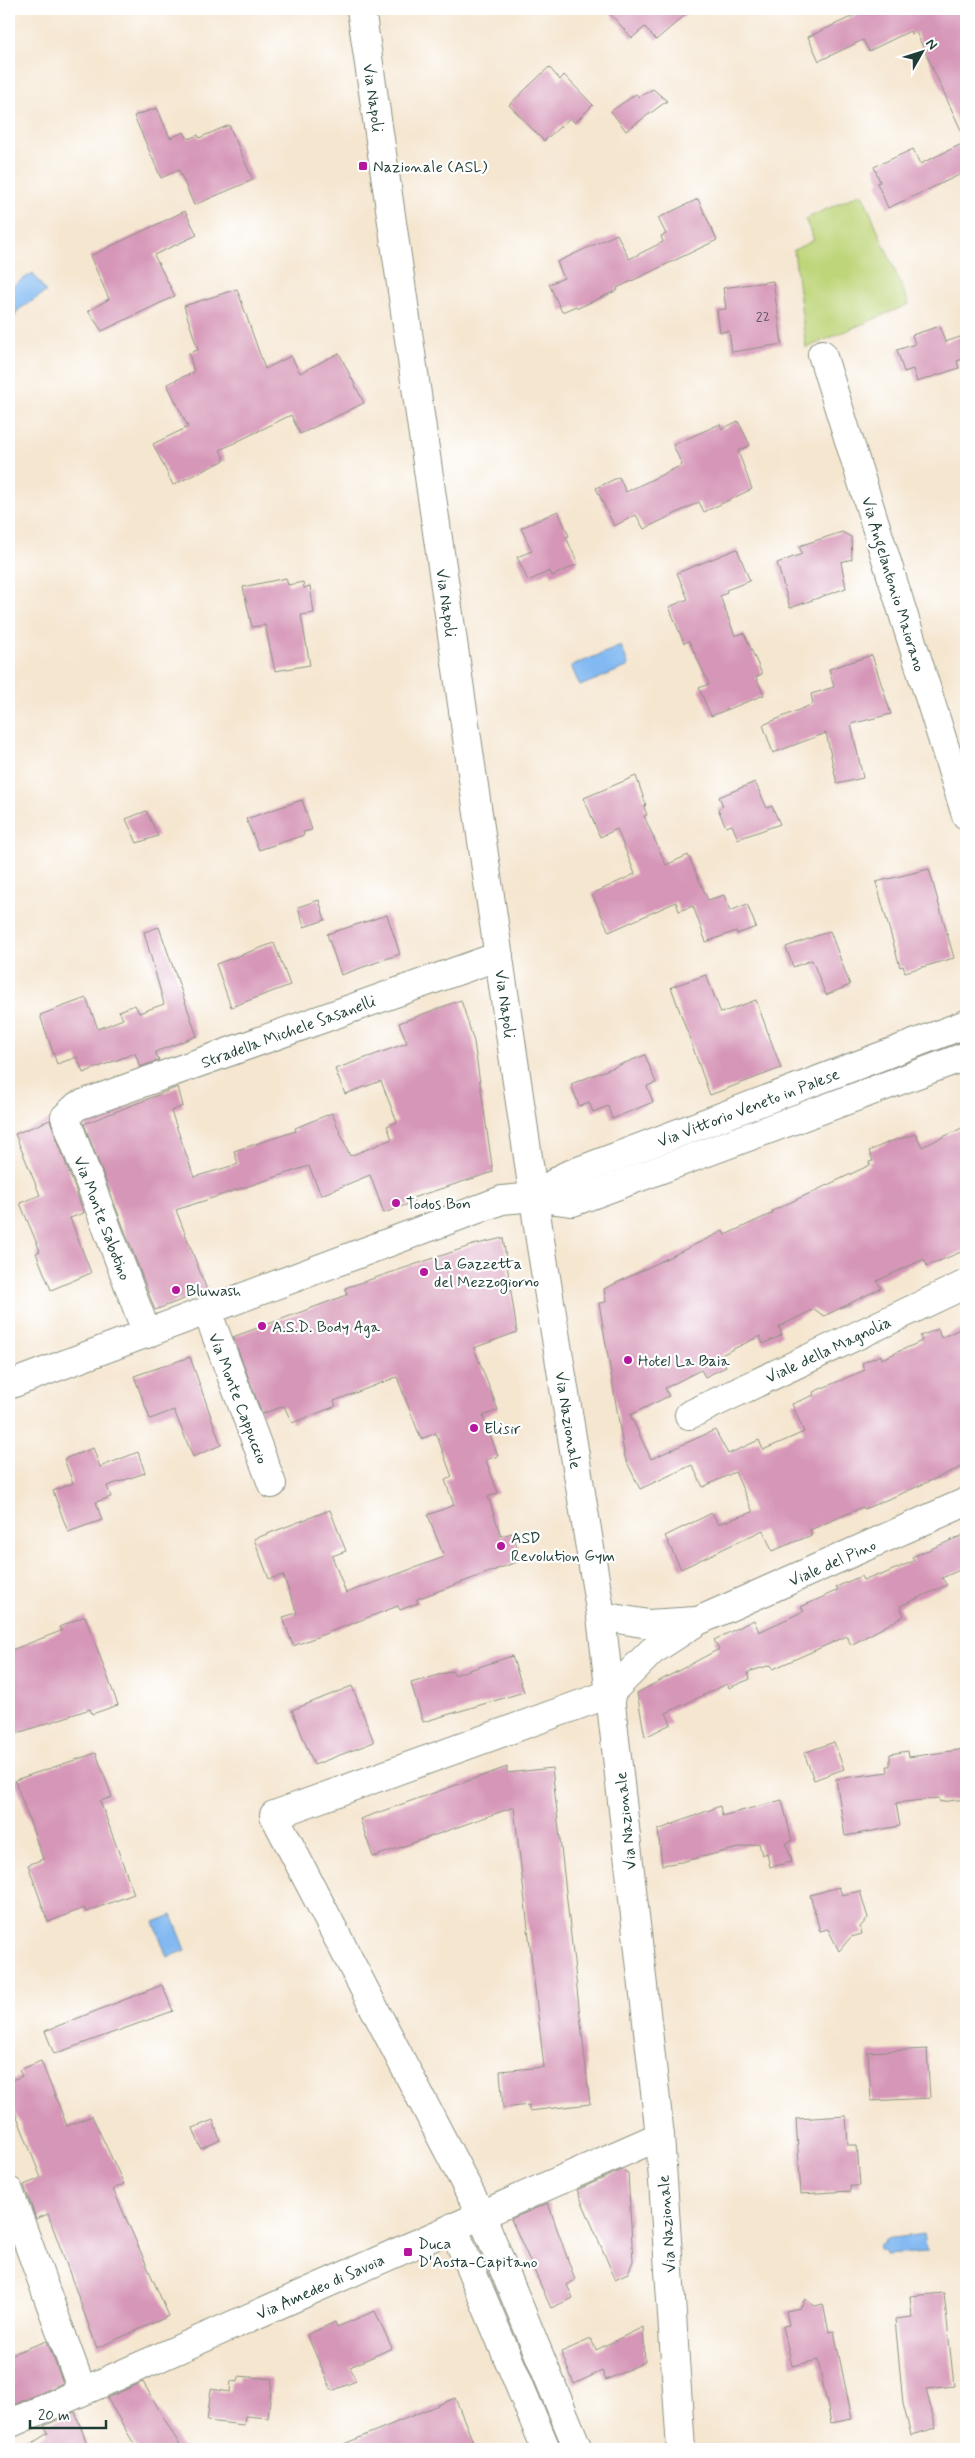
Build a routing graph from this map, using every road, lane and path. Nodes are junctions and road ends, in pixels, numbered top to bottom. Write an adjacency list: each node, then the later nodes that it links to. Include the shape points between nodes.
1 (360, 9): 4 (street, Via Napoli)
2 (822, 354): 3 (street, Via Angelantonio Maiorano)
3 (966, 815)
4 (499, 956): 7 (street, Stradella Michele Sasanelli); 8 (street, Via Napoli)
5 (966, 1024): 8 (street, Via Vittorio Veneto in Palese, via 565,1176)
6 (966, 1056): 8 (street, Via Vittorio Veneto in Palese, via 573,1202)
7 (77, 1106): 11 (street, Via Monte Sabotino, via 65,1117)
8 (534, 1197): 10 (street, Via Vittorio Veneto in Palese, via 502,1200); 16 (street, Via Nazionale)
9 (966, 1284): 13 (street, Viale della Magnolia)
10 (207, 1311): 11 (street, Via Vittorio Veneto in Palese); 14 (street, Via Monte Cappuccio)
11 (147, 1334): 12 (street, Via Vittorio Veneto in Palese)
12 (9, 1385)
13 (689, 1415)
14 (272, 1484)
15 (966, 1502): 17 (street, Viale del Pino)
16 (601, 1616): 17 (street, Viale del Pino, via 648,1624); 18 (street, Via Nazionale)
17 (698, 1621): 18 (street, Viale del Pino, via 652,1651)
18 (609, 1694): 19 (street, Via Nazionale); 21 (street, via 274,1815)
19 (660, 2136): 21 (street, Via Amedeo di Savoia); 27 (street, Via Nazionale)
20 (9, 2191): 23 (street)
21 (481, 2214): 22 (street, Via Amedeo di Savoia); 26 (street)
22 (453, 2227): 23 (street, Via Amedeo di Savoia); 25 (street)
23 (82, 2390): 24 (street, Via Amedeo di Savoia)
24 (9, 2424)
25 (546, 2449)
26 (578, 2449)
27 (681, 2449)

